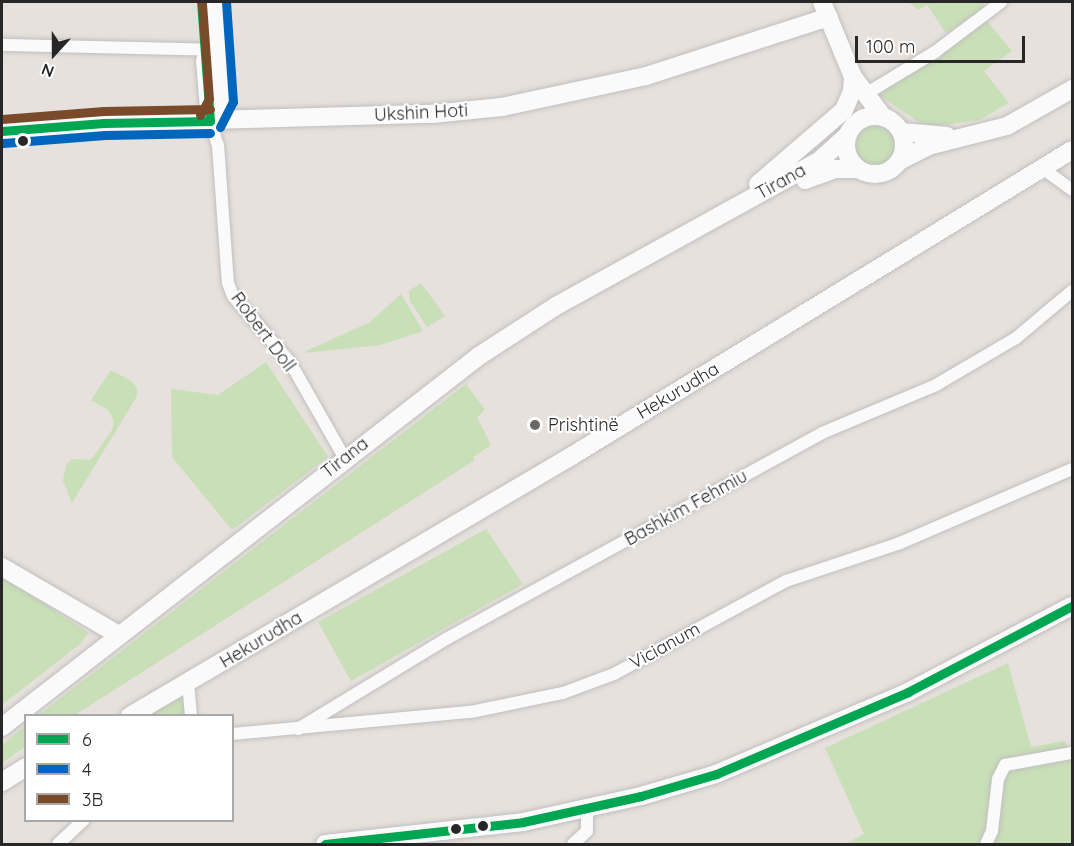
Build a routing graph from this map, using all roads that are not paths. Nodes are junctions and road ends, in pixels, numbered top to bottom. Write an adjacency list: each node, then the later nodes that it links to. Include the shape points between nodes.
1 (201, 2): 6 (main road, Robert Doll)
2 (214, 2): 6 (main road, Robert Doll)
3 (1001, 2): 9 (street, via 934,52)
4 (825, 9): 7 (main road); 11 (main road, Ukshin Hoti, via 646,76 535,101 432,114)
5 (2, 45): 6 (street)
6 (211, 49): 11 (main road, Robert Doll)
7 (853, 77): 9 (main road); 13 (main road); 21 (main road, via 844,110)
8 (1072, 89): 15 (main road, via 1007,126)
9 (864, 95): 10 (main road)
10 (884, 117): 13 (main road, via 867,117); 14 (main road)
11 (210, 121): 12 (main road, Ukshin Hoti, via 104,123); 23 (street, Robert Doll, via 218,145 228,283 233,296 290,362)
12 (2, 131)
13 (849, 132): 19 (main road, via 847,154); 21 (main road, Tirana, via 819,161)
14 (902, 132): 15 (main road); 17 (main road)
15 (970, 135): 17 (main road, via 928,146)
16 (1072, 150): 18 (main road, Hekurudha)
17 (901, 159): 19 (main road, via 876,175)
18 (1042, 168): 20 (street); 28 (main road, Hekurudha, via 580,451)
19 (857, 169): 21 (main road, Tirana, via 824,172)
20 (1072, 190)
21 (710, 221): 23 (main road, Tirana, via 531,321)
22 (1072, 291): 32 (street, Bashkim Fehmiu, via 1016,338 936,385 822,433 446,639)
23 (345, 459): 27 (main road, Tirana)
24 (1072, 469): 32 (street, Vicianum, via 900,543 786,581 614,674 563,693 471,712)
25 (2, 567): 27 (main road)
26 (1072, 606): 37 (main road, via 908,692 786,747 691,782)
27 (119, 635): 31 (main road, Tirana)
28 (188, 682): 29 (main road, Hekurudha); 30 (street)
29 (133, 714)
30 (191, 714)
31 (2, 727)
32 (298, 729): 33 (street, Vicianum)
33 (234, 734)
34 (1072, 753): 43 (street, via 1005,765 998,779 992,831)
35 (24, 768): 36 (main road)
36 (2, 782)
37 (587, 809): 39 (main road, via 497,826); 42 (street, via 587,831)
38 (82, 822): 40 (street)
39 (364, 842): 41 (main road)
40 (58, 844)
41 (325, 844)
42 (573, 844)
43 (986, 844)

